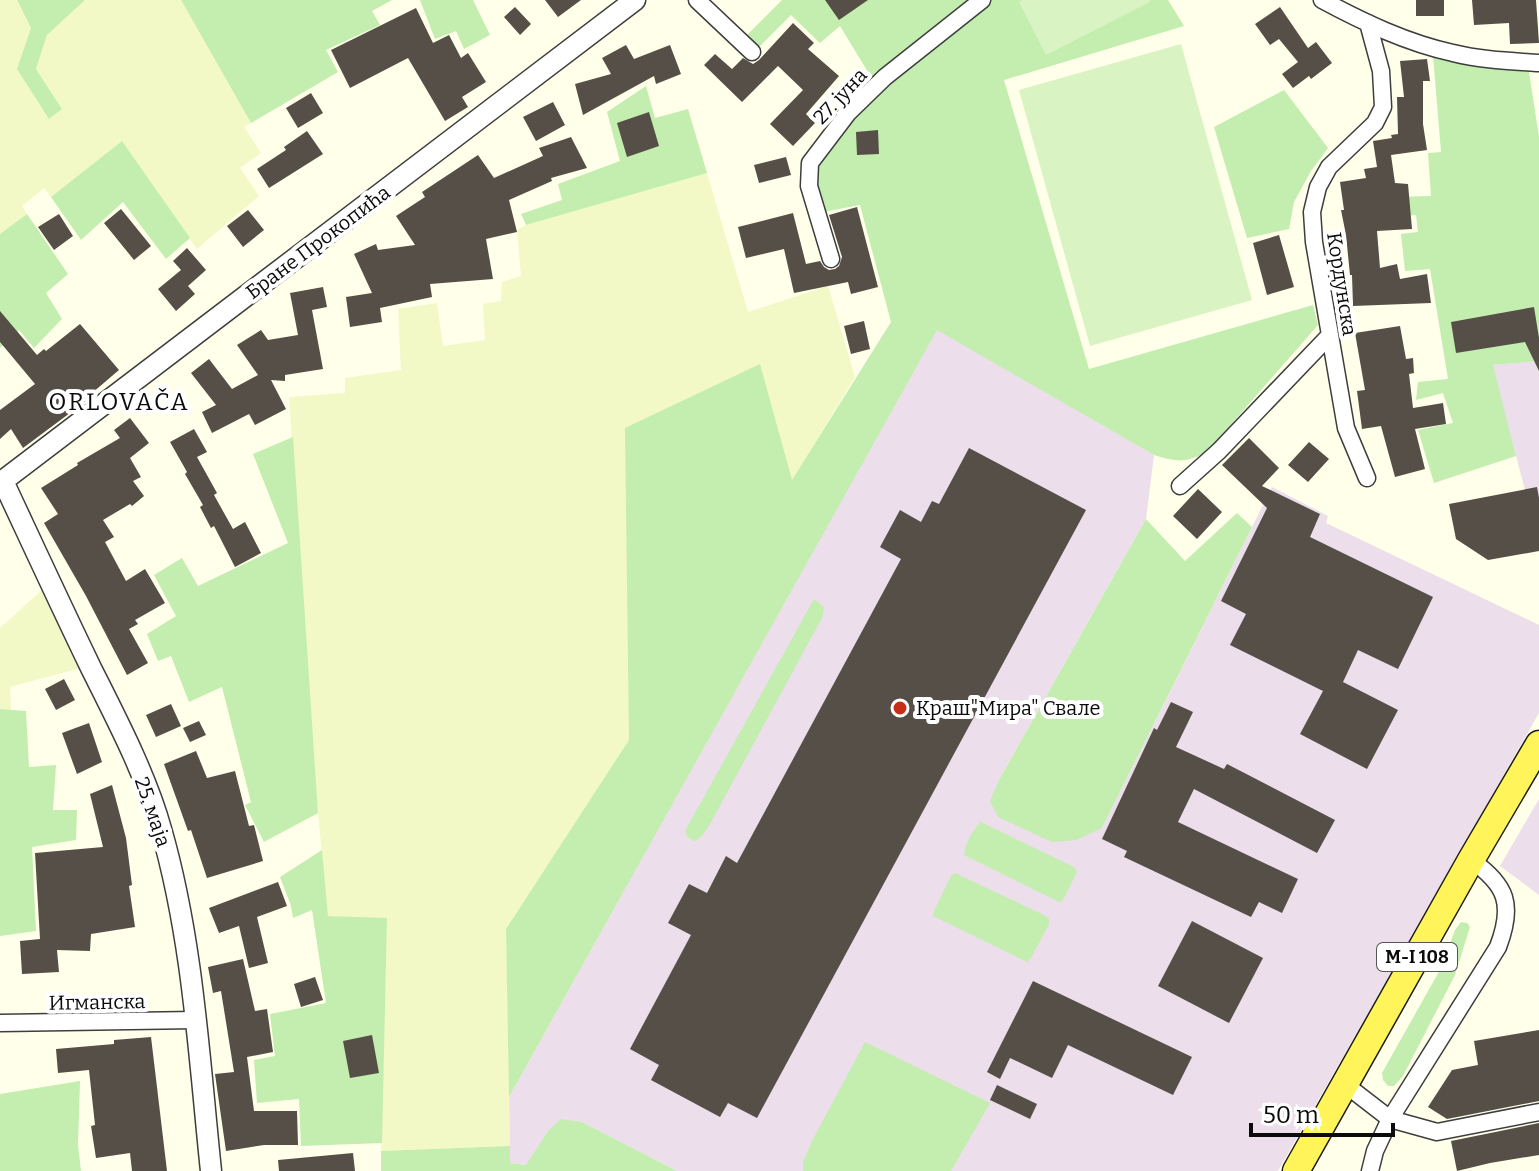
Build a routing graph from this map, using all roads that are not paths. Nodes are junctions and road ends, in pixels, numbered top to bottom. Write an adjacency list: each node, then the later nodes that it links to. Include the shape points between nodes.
1 (635, 0): 11 (street, Бране Прокопића)
2 (697, 0): 6 (street)
3 (982, 0): 8 (street, 27. јуна, via 885,77 848,113 810,163 809,186)
4 (1322, 0): 5 (street)
5 (1368, 23): 7 (street, via 1452,53); 9 (street, Кордунска, via 1381,71 1383,107 1375,123 1329,167 1312,212)
6 (752, 52)
7 (1539, 63)
8 (831, 259)
9 (1330, 335): 10 (street, Кордунска, via 1346,428); 12 (street)
10 (1367, 478)
11 (1, 482): 15 (street, 25. маја, via 106,698 160,825 187,946)
12 (1180, 486)
13 (1539, 744): 14 (main road, M-I 108)
14 (1471, 860): 17 (main road, M-I 108); 19 (street, via 1501,888 1506,925 1498,947)
15 (195, 1020): 16 (street, Игманска); 20 (street, 25. маја)
16 (0, 1023)
17 (1346, 1085): 19 (street); 21 (main road, M-I 108)
18 (1539, 1112): 19 (street, via 1437,1132)
19 (1390, 1119): 22 (street)
20 (211, 1171)
21 (1296, 1171)
22 (1370, 1171)

